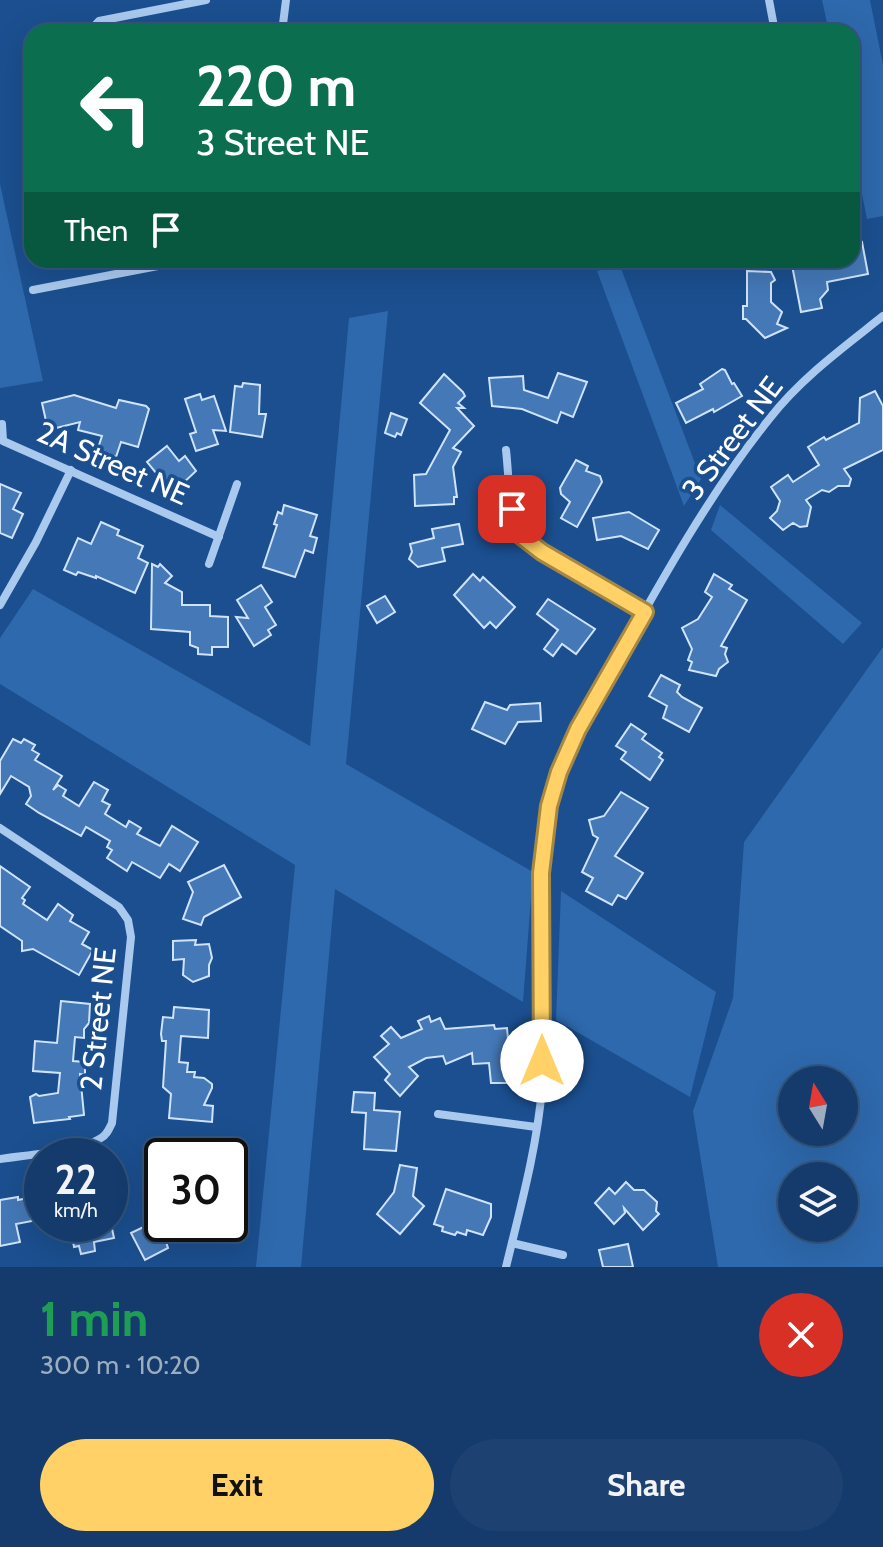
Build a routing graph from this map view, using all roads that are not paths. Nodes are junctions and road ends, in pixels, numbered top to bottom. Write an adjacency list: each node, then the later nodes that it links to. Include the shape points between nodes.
1 (206, 0): 4 (street)
2 (286, 0): 5 (street)
3 (769, 0): 6 (street)
4 (96, 24)
5 (283, 24)
6 (774, 24)
7 (147, 268): 8 (street)
8 (33, 290)
9 (883, 316): 17 (street, 3 Street NE, via 827,359 771,416 719,488)
10 (2, 424): 12 (street, 2A Street NE, via 3,441)
11 (506, 450): 17 (street, via 520,535)
12 (71, 470): 14 (street, 2A Street NE); 16 (street)
13 (237, 484): 14 (street, 2A Street NE)
14 (219, 537): 15 (street, 2A Street NE)
15 (209, 564)
16 (0, 605)
17 (645, 612): 20 (street, 3 Street NE, via 578,729 549,806 541,873 542,1088)
18 (0, 828): 21 (street, 2 Street NE, via 119,907 131,937 112,1123 105,1136)
19 (438, 1114): 20 (street)
20 (536, 1127): 22 (street, 3 Street NE)
21 (0, 1159)
22 (512, 1243): 23 (street); 24 (street, 3 Street NE)
23 (563, 1255)
24 (506, 1267)

